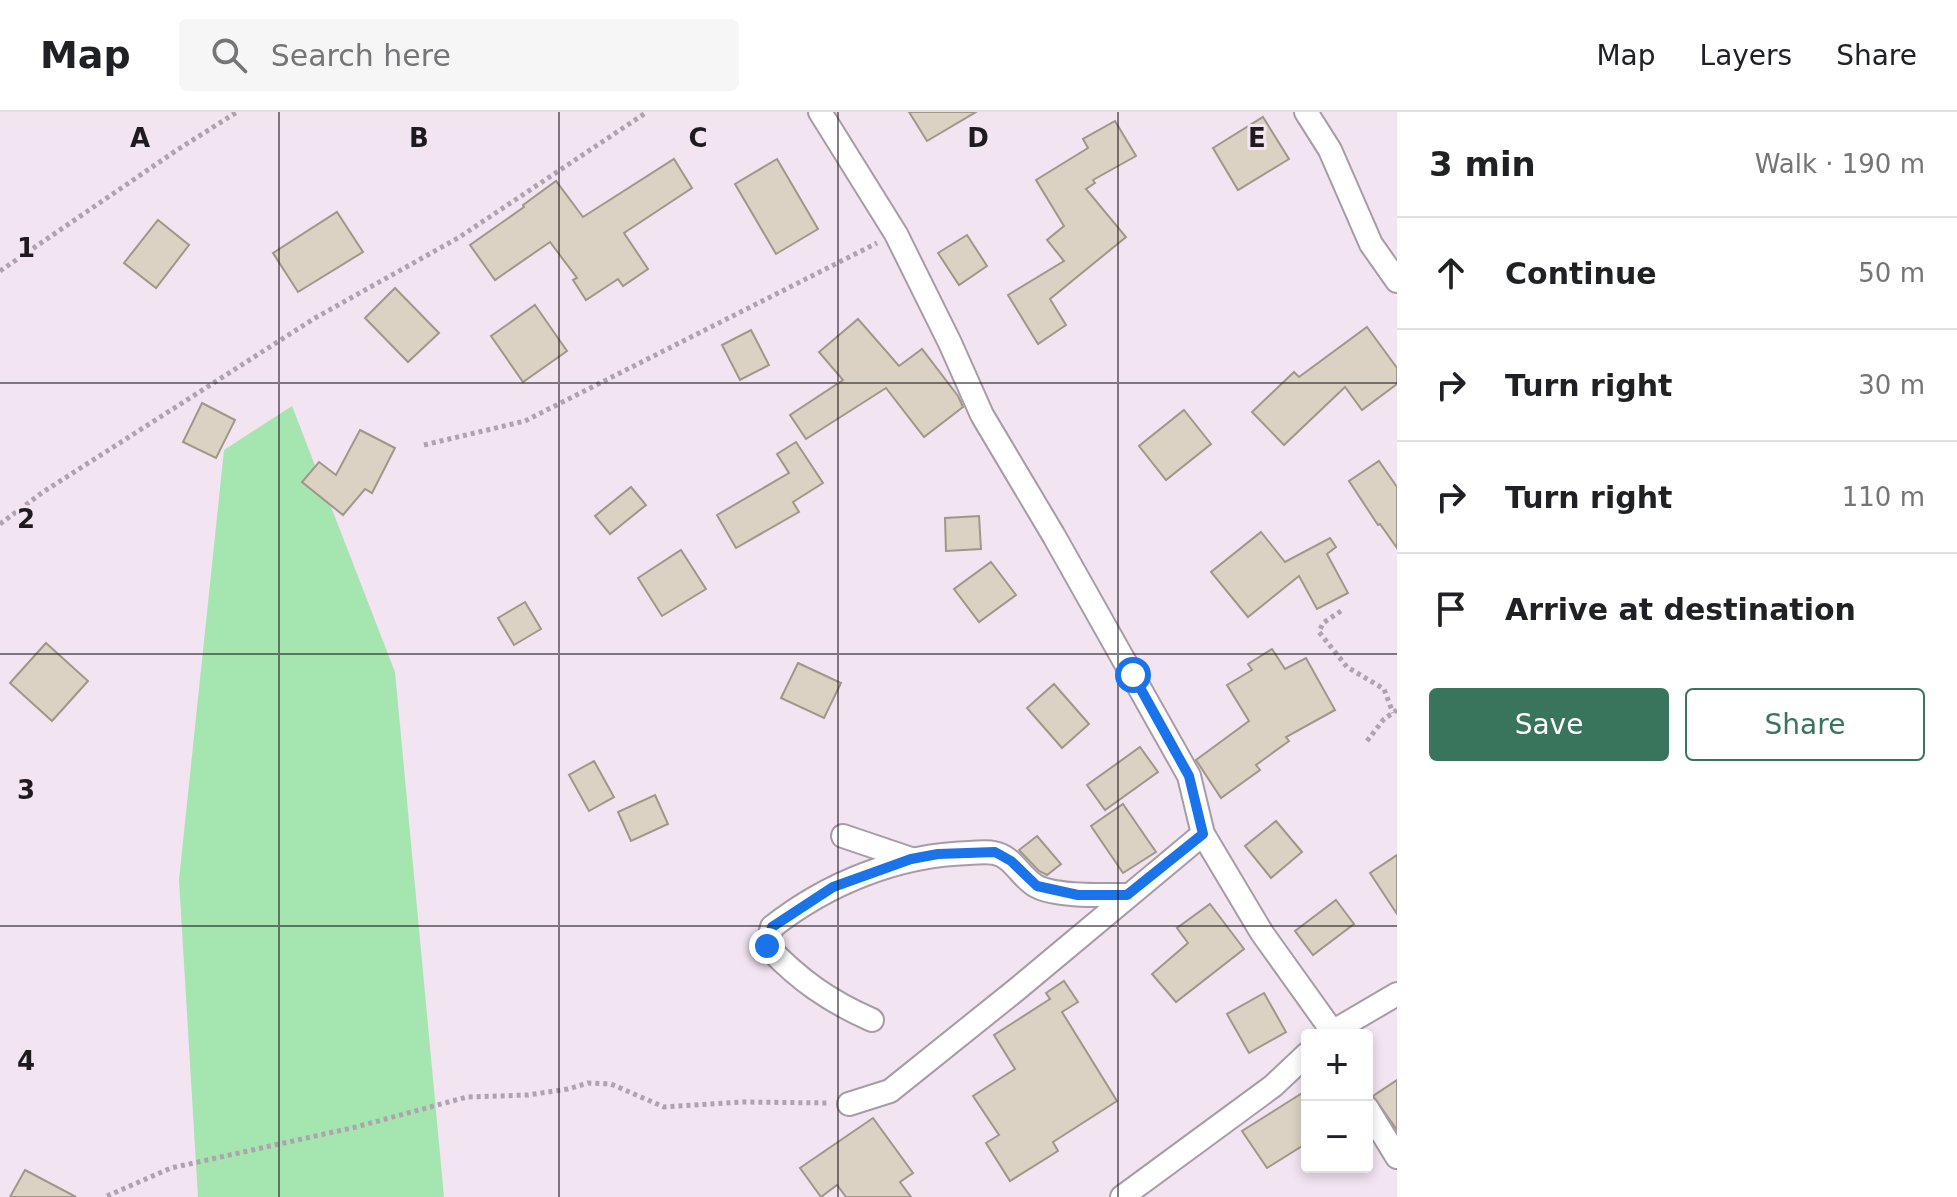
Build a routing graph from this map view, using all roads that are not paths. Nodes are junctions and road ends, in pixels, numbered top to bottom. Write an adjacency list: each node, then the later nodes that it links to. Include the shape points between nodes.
1 (820, 112): 4 (street, via 896,234 982,415 1189,776)
2 (1306, 112): 3 (street, via 1330,150 1371,244)
3 (1397, 281)
4 (1203, 834): 7 (street); 10 (street, via 1262,933)
5 (843, 836): 6 (street)
6 (911, 859): 7 (street, via 995,852 1037,886 1078,895); 9 (street, via 833,887 772,927 767,946 835,1004)
7 (1127, 895): 13 (street, via 890,1091)
8 (1397, 994): 11 (street)
9 (872, 1020)
10 (1329, 1029)
11 (1339, 1029)
12 (1301, 1060): 16 (street)
13 (849, 1104)
14 (1373, 1118): 15 (street)
15 (1397, 1157)
16 (1122, 1197)

